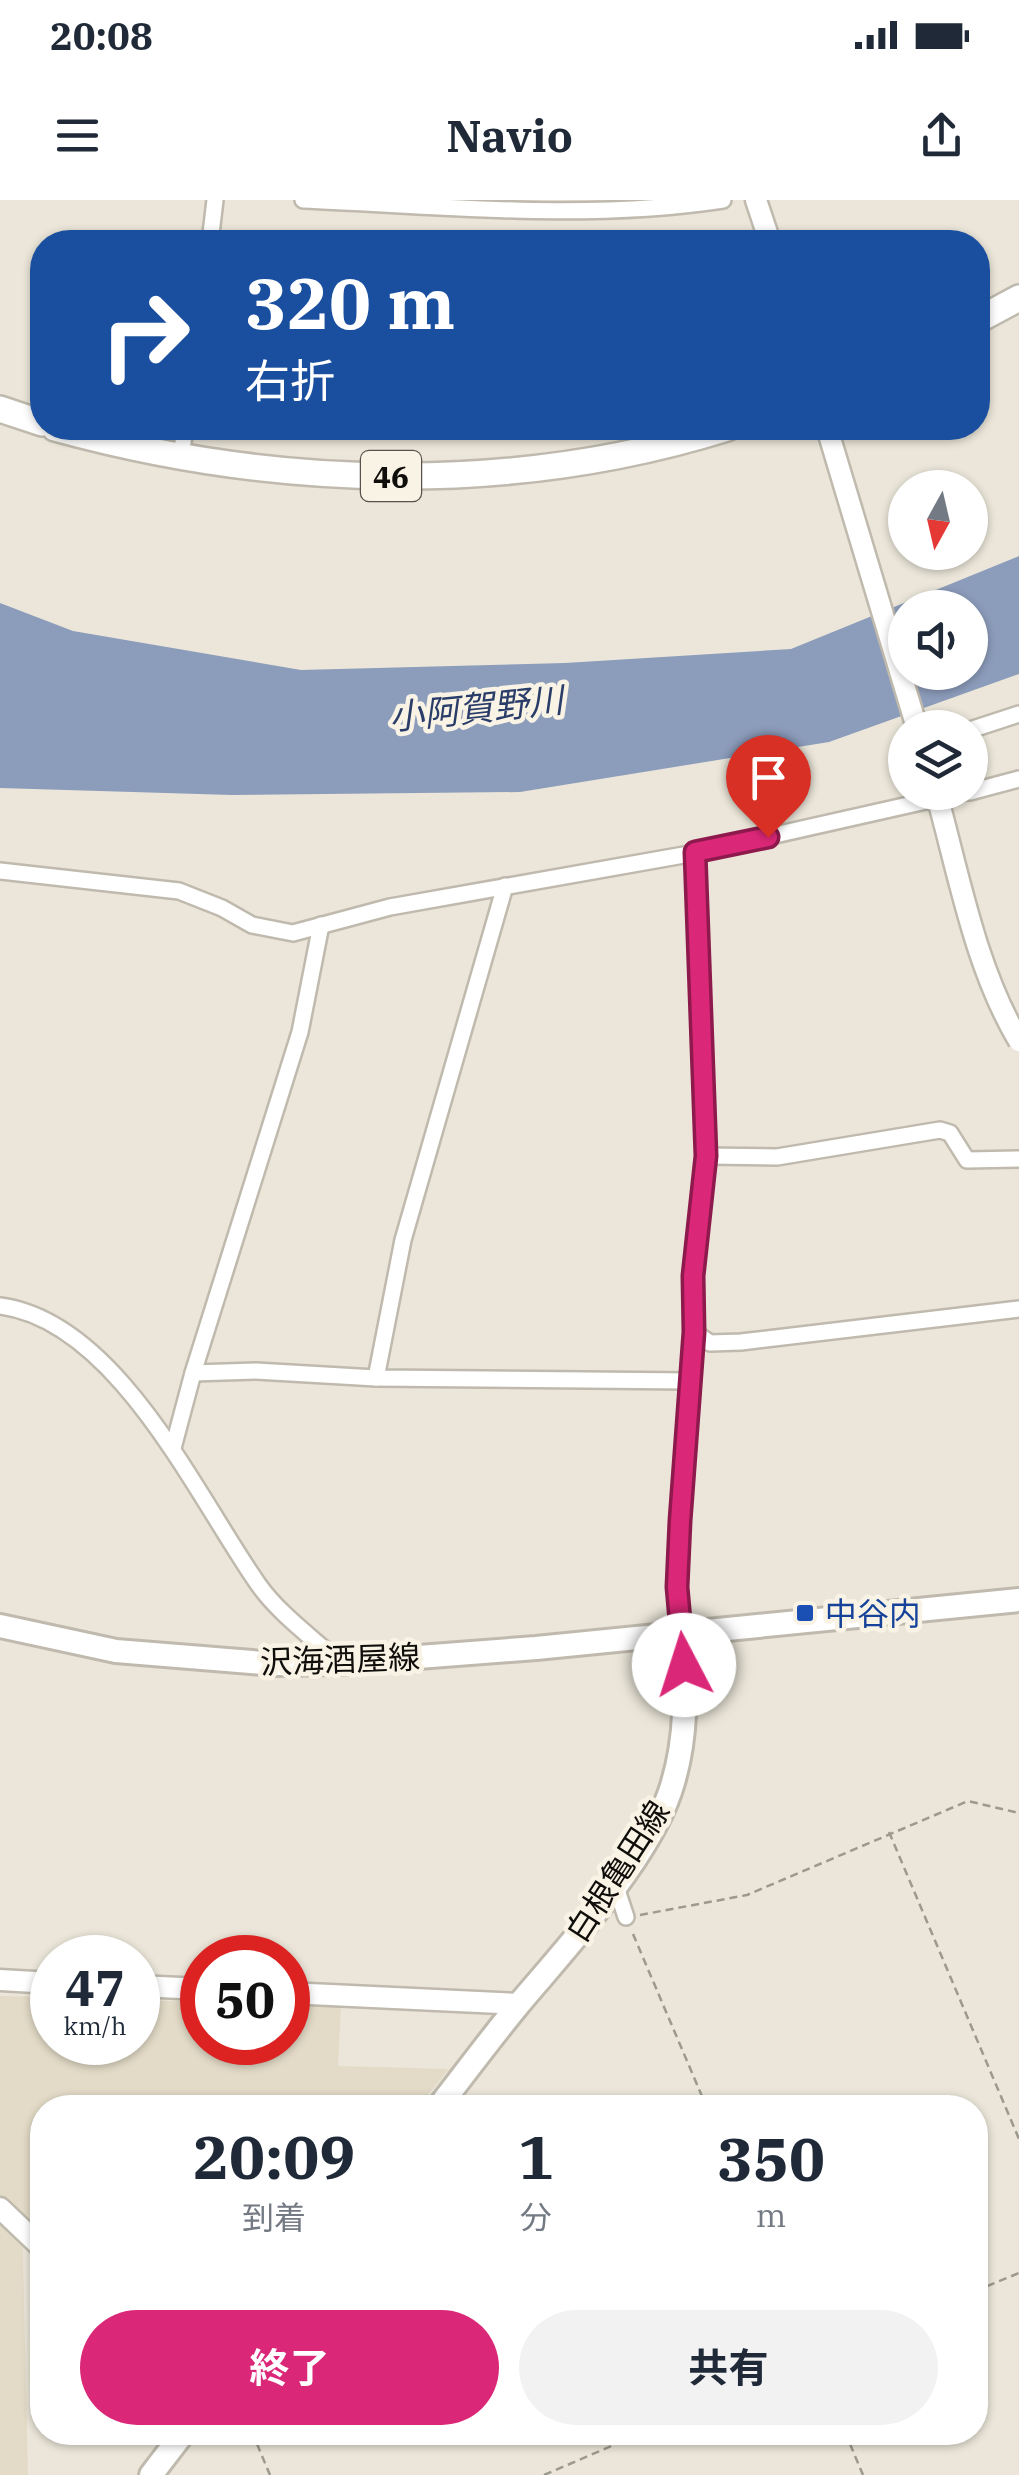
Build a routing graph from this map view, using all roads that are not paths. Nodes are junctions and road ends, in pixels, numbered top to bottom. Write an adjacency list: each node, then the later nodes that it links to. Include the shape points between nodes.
1 (215, 200): 5 (street)
2 (303, 200): 3 (street, via 578,212)
3 (723, 200)
4 (756, 200): 6 (street)
5 (211, 230)
6 (766, 230)
7 (1019, 298): 8 (main road)
8 (990, 314)
9 (0, 409): 10 (main road)
10 (30, 419)
11 (100, 440): 15 (main road, 46)
12 (184, 440): 15 (street)
13 (680, 440): 15 (main road, 46, via 472,474 364,476)
14 (831, 440): 16 (street)
15 (181, 456)
16 (912, 710)
17 (1019, 714): 18 (street)
18 (988, 724)
19 (1019, 780): 20 (street)
20 (988, 787)
21 (888, 810): 23 (street)
22 (941, 810): 27 (street, bridge, via 985,965)
23 (695, 852): 25 (street); 28 (street)
24 (0, 871): 26 (street, via 179,891 252,925 294,933)
25 (505, 886): 26 (street); 34 (street, via 404,1240)
26 (320, 925): 33 (street, via 300,1032)
27 (1019, 1041)
28 (706, 1156): 29 (street, via 778,1157 940,1130 950,1133 967,1160); 32 (street)
29 (1019, 1159)
30 (0, 1306): 36 (street, via 25,1310 73,1338 118,1378)
31 (1019, 1308): 32 (street, via 740,1342 710,1343)
32 (694, 1332): 35 (street)
33 (193, 1373): 34 (street); 36 (street)
34 (376, 1378): 35 (street)
35 (690, 1381): 39 (street, via 677,1587)
36 (173, 1448): 40 (street, via 260,1587)
37 (1019, 1600): 39 (main road)
38 (0, 1626): 40 (main road, 沢海酒屋線, via 116,1651)
39 (681, 1632): 40 (main road, 沢海酒屋線); 41 (main road, 白根亀田線, via 687,1698 678,1760 651,1832)
40 (340, 1663)
41 (615, 1884): 42 (street); 46 (main road, 白根亀田線)
42 (626, 1917)
43 (0, 1980): 44 (street)
44 (30, 1981)
45 (310, 1994): 46 (street)
46 (519, 2004): 47 (main road, 白根亀田線)
47 (448, 2095)
48 (0, 2208): 49 (street)
49 (30, 2237)
50 (174, 2445): 51 (main road)
51 (151, 2475)

